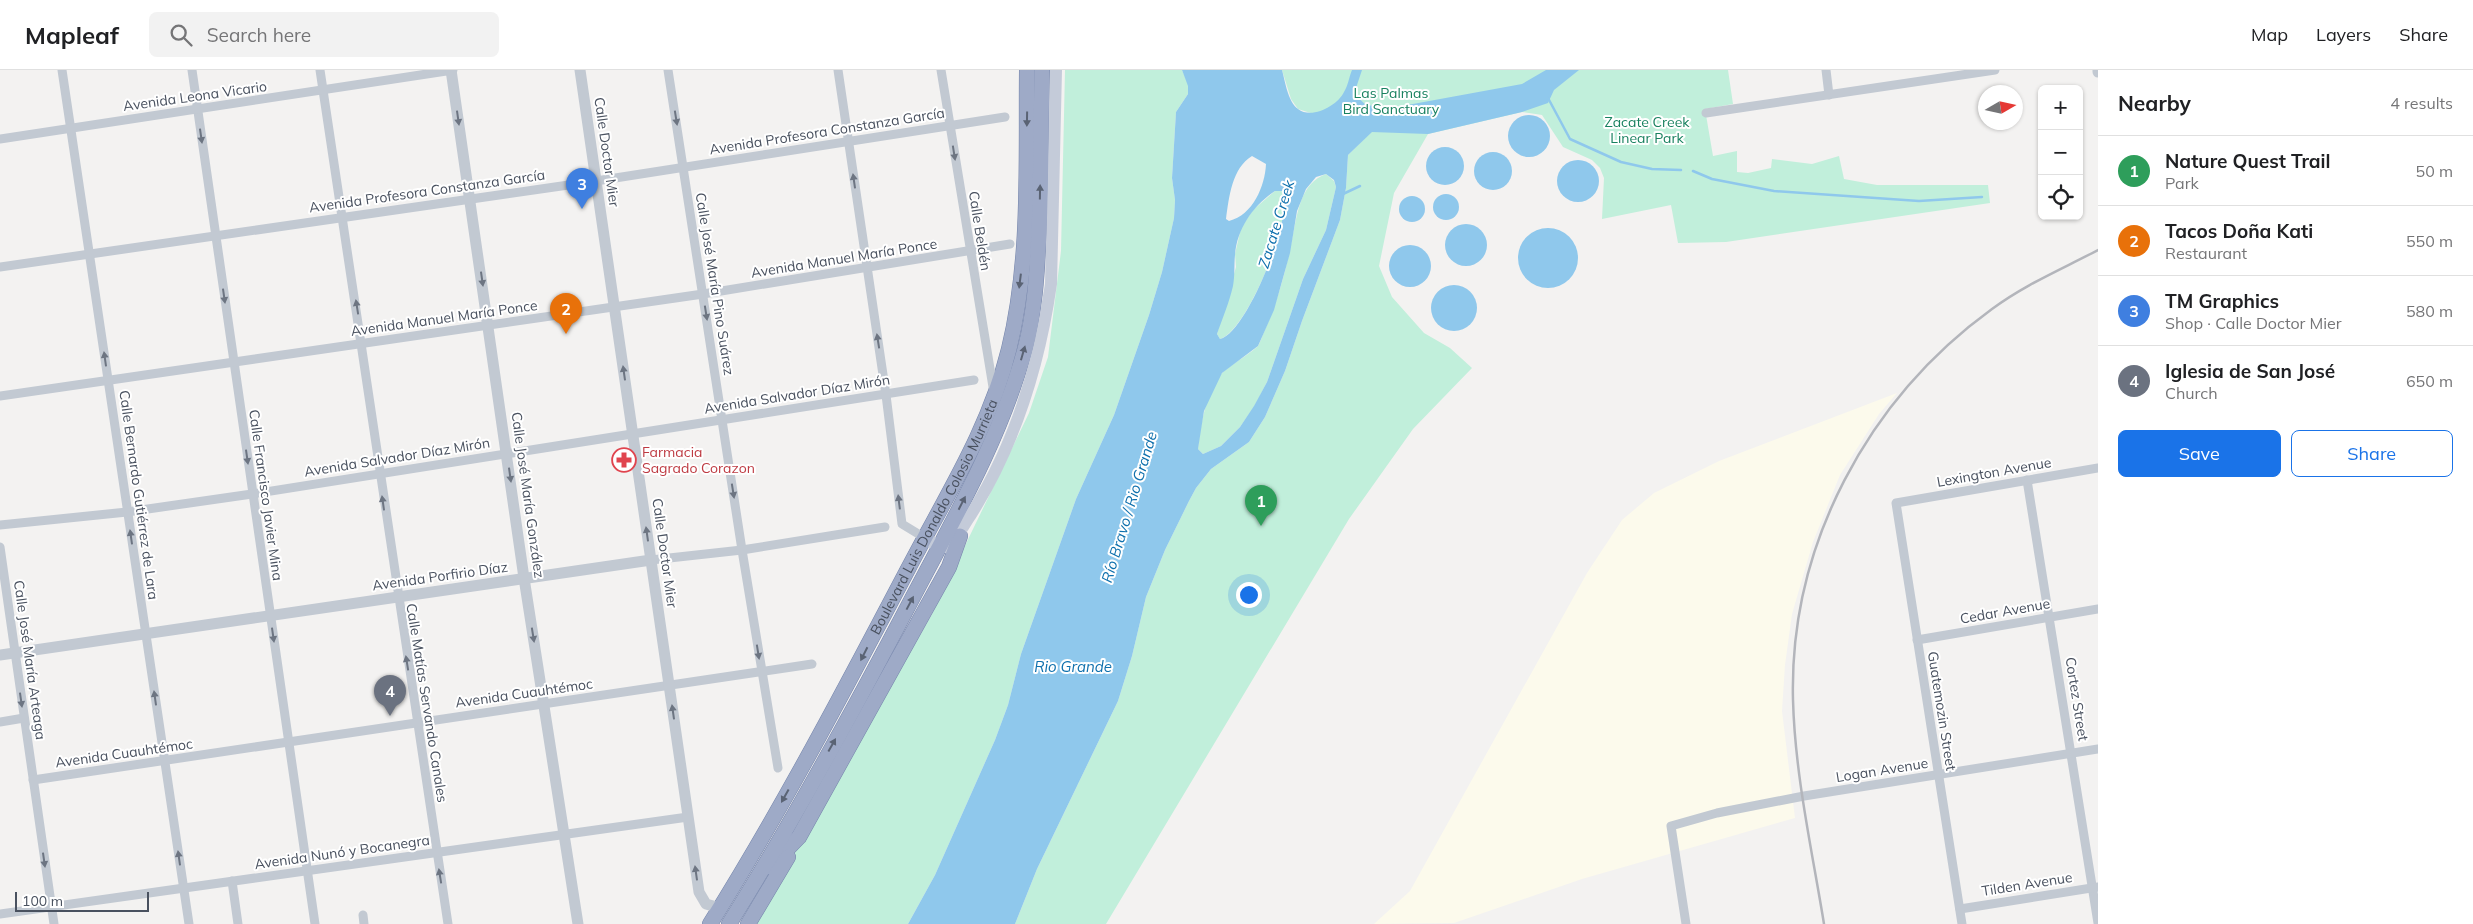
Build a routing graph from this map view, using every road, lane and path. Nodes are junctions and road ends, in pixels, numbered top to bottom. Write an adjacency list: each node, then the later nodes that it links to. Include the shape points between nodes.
1 (62, 70): 20 (street, Calle Bernardo Gutiérrez de Lara)
2 (192, 70): 16 (street, Calle Francisco Javier Mina)
3 (320, 70): 14 (street, Calle Matías Servando Canales)
4 (452, 70): 14 (street, Avenida Leona Vicario); 25 (street, Calle José María González, one-way to 25)
5 (580, 70): 24 (street, Calle Doctor Mier)
6 (668, 70): 23 (street, Calle José María Pino Suárez, one-way to 23)
7 (838, 70): 22 (street)
8 (941, 70): 19 (street, Calle Beldén)
9 (1056, 70): 54 (main road, via 1053,248 1046,319 1022,411 984,495)
10 (1826, 70): 15 (street)
11 (1995, 70): 13 (street)
12 (1029, 71): 42 (highway, Boulevard Luis Donaldo Colosio Murrieta, one-way to 42, via 1020,282 1008,351); 57 (highway, Boulevard Luis Donaldo Colosio Murrieta, one-way to 12, via 994,437 1025,347 1038,253)
13 (1962, 73): 15 (street)
14 (324, 91): 16 (street, Avenida Leona Vicario); 26 (street, Calle Matías Servando Canales)
15 (1829, 95): 17 (street)
16 (197, 110): 20 (street, Avenida Leona Vicario); 27 (street, Calle Francisco Javier Mina, one-way to 27)
17 (1706, 113)
18 (1005, 117): 19 (street, Avenida Profesora Constanza García)
19 (950, 126): 22 (street, Avenida Profesora Constanza García); 29 (street, Calle Beldén, one-way to 29)
20 (71, 128): 21 (street, Avenida Leona Vicario); 30 (street, Calle Bernardo Gutiérrez de Lara)
21 (0, 139)
22 (848, 142): 23 (street, Avenida Profesora Constanza García); 32 (street, one-way to 22)
23 (683, 167): 24 (street, Avenida Profesora Constanza García); 33 (street, Calle José María Pino Suárez)
24 (596, 181): 25 (street, Avenida Profesora Constanza García); 34 (street, Calle Doctor Mier)
25 (470, 198): 26 (street, Avenida Profesora Constanza García); 35 (street, Calle José María González, one-way to 35)
26 (343, 217): 27 (street, Avenida Profesora Constanza García); 36 (street, Calle Matías Servando Canales, one-way to 26)
27 (215, 235): 30 (street, Avenida Profesora Constanza García); 37 (street, Calle Francisco Javier Mina, one-way to 37)
28 (1010, 244): 29 (street, Avenida Manuel María Ponce)
29 (969, 252): 32 (street, Avenida Manuel María Ponce); 42 (street, Calle Beldén)
30 (90, 253): 31 (street, Avenida Profesora Constanza García); 38 (street, Calle Bernardo Gutiérrez de Lara, one-way to 30)
31 (0, 267)
32 (866, 268): 33 (street, Avenida Manuel María Ponce); 40 (street, one-way to 32)
33 (703, 294): 34 (street, Avenida Manuel María Ponce); 43 (street, Calle José María Pino Suárez, one-way to 43)
34 (614, 306): 35 (street, Avenida Manuel María Ponce); 44 (street, Calle Doctor Mier, one-way to 34)
35 (489, 326): 36 (street, Avenida Manuel María Ponce); 45 (street, Calle José María González)
36 (362, 344): 37 (street, Avenida Manuel María Ponce); 47 (street, Calle Matías Servando Canales)
37 (234, 362): 38 (street, Avenida Manuel María Ponce); 49 (street, Calle Francisco Javier Mina, one-way to 49)
38 (108, 380): 41 (street, Avenida Manuel María Ponce); 51 (street, Calle Bernardo Gutiérrez de Lara)
39 (974, 380): 40 (street, Avenida Salvador Díaz Mirón)
40 (886, 395): 43 (street, Avenida Salvador Díaz Mirón); 55 (street, one-way to 40, via 902,524)
41 (0, 396)
42 (994, 397): 55 (highway, Boulevard Luis Donaldo Colosio Murrieta, via 981,432)
43 (722, 420): 44 (street, Avenida Salvador Díaz Mirón); 58 (street, Calle José María Pino Suárez, one-way to 58)
44 (632, 433): 45 (street, Avenida Salvador Díaz Mirón); 59 (street, Calle Doctor Mier, one-way to 44)
45 (507, 454): 47 (street, Avenida Salvador Díaz Mirón); 60 (street, Calle José María González, one-way to 60)
46 (2098, 468): 48 (street, Lexington Avenue)
47 (379, 473): 49 (street, Avenida Salvador Díaz Mirón); 61 (street, Calle Matías Servando Canales, one-way to 47)
48 (2027, 480): 50 (street, Lexington Avenue); 64 (street, Cortez Street)
49 (252, 494): 51 (street, Avenida Salvador Díaz Mirón); 63 (street, Calle Francisco Javier Mina)
50 (1896, 503): 66 (street, Guatemozin Street)
51 (127, 512): 52 (street, Avenida Salvador Díaz Mirón); 65 (street, Calle Bernardo Gutiérrez de Lara, one-way to 51)
52 (0, 525)
53 (885, 527): 58 (street, Avenida Porfirio Díaz)
54 (960, 536): 57 (main road, Boulevard Luis Donaldo Colosio Murrieta, via 948,547); 85 (highway, via 949,567)
55 (925, 538): 57 (main road); 93 (highway, Boulevard Luis Donaldo Colosio Murrieta, one-way to 93, via 846,688)
56 (0, 547): 67 (street, Calle José María Arteaga)
57 (940, 547): 89 (highway, Boulevard Luis Donaldo Colosio Murrieta, one-way to 57)
58 (742, 550): 59 (street, Avenida Porfirio Díaz); 70 (street, Calle José María Pino Suárez, one-way to 70)
59 (651, 560): 60 (street, Avenida Porfirio Díaz); 71 (street, Calle Doctor Mier)
60 (524, 578): 61 (street, Avenida Porfirio Díaz); 72 (street, Calle José María González, one-way to 72)
61 (397, 597): 63 (street, Avenida Porfirio Díaz); 75 (street, Calle Matías Servando Canales, one-way to 61)
62 (2098, 608): 64 (street, Cedar Avenue)
63 (270, 616): 65 (street, Avenida Porfirio Díaz); 76 (street, Calle Francisco Javier Mina, one-way to 76)
64 (2050, 617): 66 (street, Cedar Avenue); 78 (street, Cortez Street)
65 (146, 634): 67 (street, Avenida Porfirio Díaz); 79 (street, Calle Bernardo Gutiérrez de Lara, one-way to 65)
66 (1917, 640): 81 (street, Guatemozin Street)
67 (15, 652): 68 (street, Avenida Porfirio Díaz); 73 (street, Calle José María Arteaga, one-way to 73)
68 (0, 655)
69 (812, 664): 70 (street, Avenida Cuauhtémoc)
70 (761, 672): 71 (street, Avenida Cuauhtémoc); 80 (street, Calle José María Pino Suárez)
71 (669, 685): 72 (street, Avenida Cuauhtémoc); 83 (street, Calle Doctor Mier, one-way to 71)
72 (544, 704): 75 (street, Avenida Cuauhtémoc); 84 (street, Calle José María González)
73 (24, 718): 74 (street); 82 (street, Calle José María Arteaga)
74 (0, 722)
75 (417, 723): 76 (street, Avenida Cuauhtémoc); 86 (street, Calle Matías Servando Canales)
76 (288, 742): 79 (street, Avenida Cuauhtémoc); 87 (street, Calle Francisco Javier Mina)
77 (2098, 749): 78 (street, Logan Avenue)
78 (2071, 753): 81 (street, Logan Avenue); 90 (street, Cortez Street)
79 (164, 760): 82 (street, Avenida Cuauhtémoc); 91 (street, Calle Bernardo Gutiérrez de Lara, one-way to 79)
80 (778, 768)
81 (1939, 776): 94 (street, Guatemozin Street); 106 (street, Logan Avenue, via 1804,796 1717,813 1671,826)
82 (33, 780): 92 (street, Calle José María Arteaga, one-way to 92)
83 (688, 817): 84 (street, Avenida Nunó y Bocanegra); 93 (street, Calle Doctor Mier, one-way to 83, via 701,900)
84 (564, 835): 86 (street, Avenida Nunó y Bocanegra); 102 (street, Calle José María González)
85 (799, 837): 89 (highway); 105 (highway)
86 (437, 853): 87 (street, Avenida Nunó y Bocanegra); 101 (street, Calle Matías Servando Canales, one-way to 86)
87 (308, 871): 88 (street, Avenida Nunó y Bocanegra); 100 (street, Calle Francisco Javier Mina)
88 (232, 881): 91 (street, Avenida Nunó y Bocanegra); 99 (street)
89 (755, 882): 104 (highway, Boulevard Luis Donaldo Colosio Murrieta)
90 (2095, 887): 94 (street, Tilden Avenue); 96 (street, Cortez Street)
91 (183, 888): 92 (street, Avenida Nunó y Bocanegra); 98 (street, Calle Bernardo Gutiérrez de Lara)
92 (51, 907): 95 (street, Avenida Nunó y Bocanegra); 97 (street, Calle José María Arteaga)
93 (720, 908): 103 (highway, Boulevard Luis Donaldo Colosio Murrieta)
94 (1960, 909): 107 (street, Guatemozin Street)
95 (0, 914)
96 (2098, 922)
97 (54, 924)
98 (189, 924)
99 (238, 924)
100 (315, 924)
101 (448, 924)
102 (578, 924)
103 (710, 924)
104 (730, 924)
105 (748, 924)
106 (1686, 924)
107 (1962, 924)

